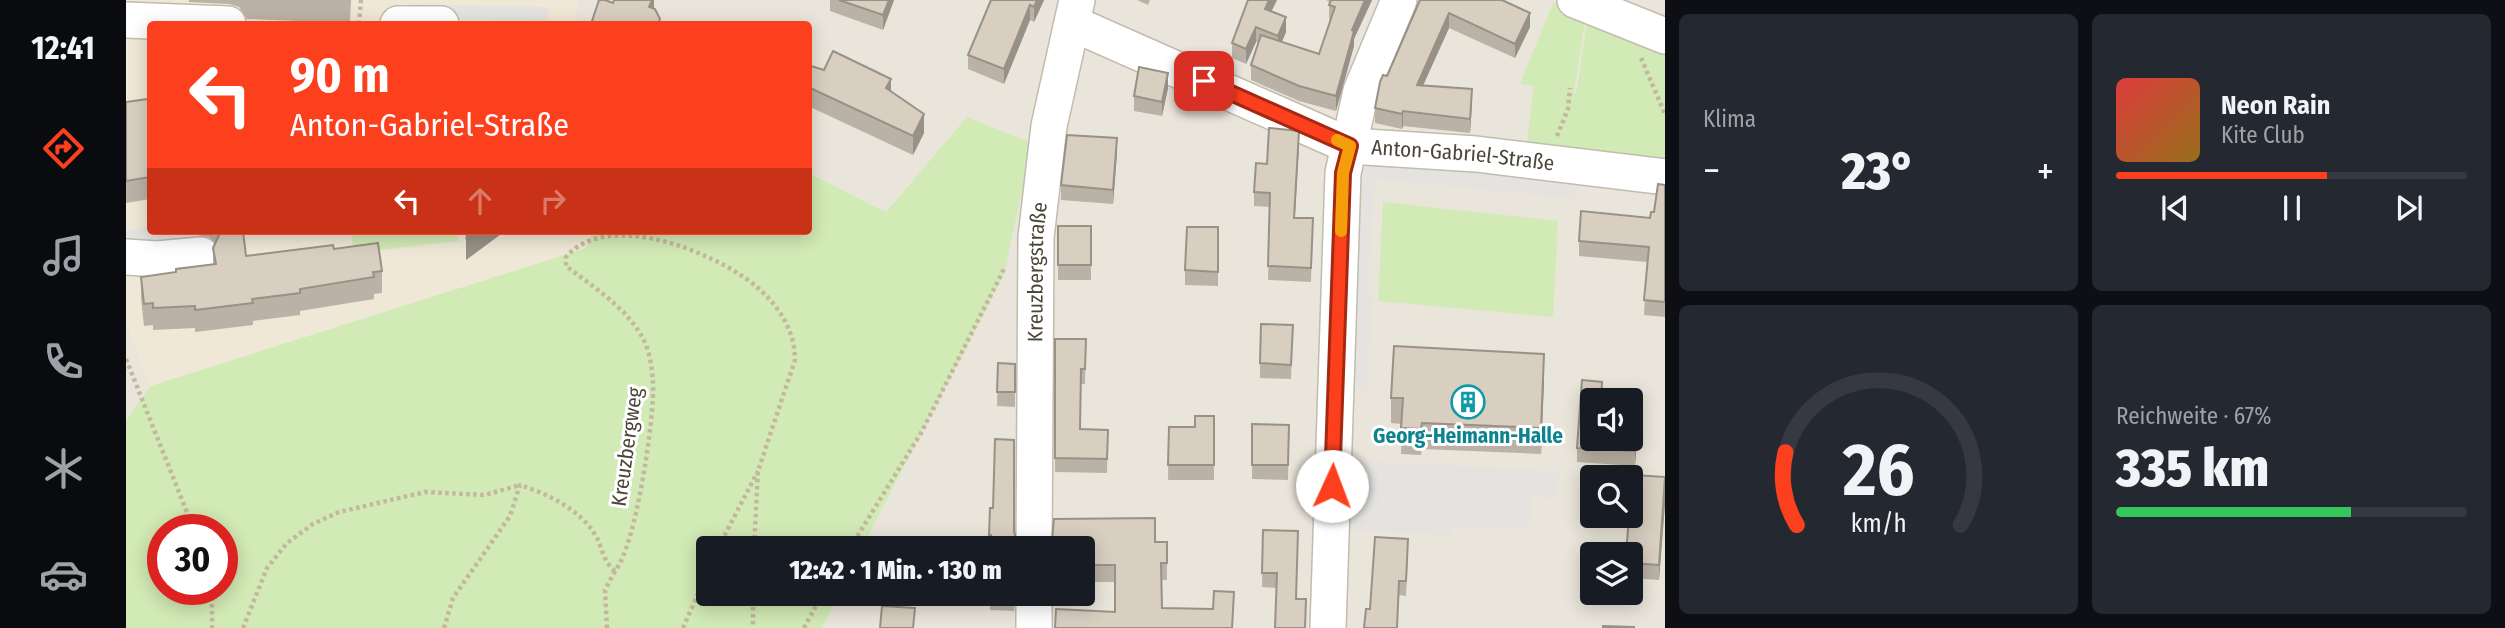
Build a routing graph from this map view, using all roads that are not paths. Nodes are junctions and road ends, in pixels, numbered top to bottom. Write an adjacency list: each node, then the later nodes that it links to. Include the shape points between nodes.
1 (1399, 0): 7 (street, via 1361,91)
2 (1575, 0): 6 (street)
3 (1076, 12): 7 (street, Anton-Gabriel-Straße); 11 (street, Kreuzbergstraße, via 1049,126 1036,237)
4 (126, 20): 5 (street)
5 (152, 21)
6 (1665, 36)
7 (1350, 146): 8 (street, Anton-Gabriel-Straße, via 1476,154); 14 (street, via 1343,173)
8 (1665, 177)
9 (201, 255): 10 (street)
10 (126, 257)
11 (1034, 536)
12 (1034, 606): 13 (street)
13 (1034, 628)
14 (1328, 628)

